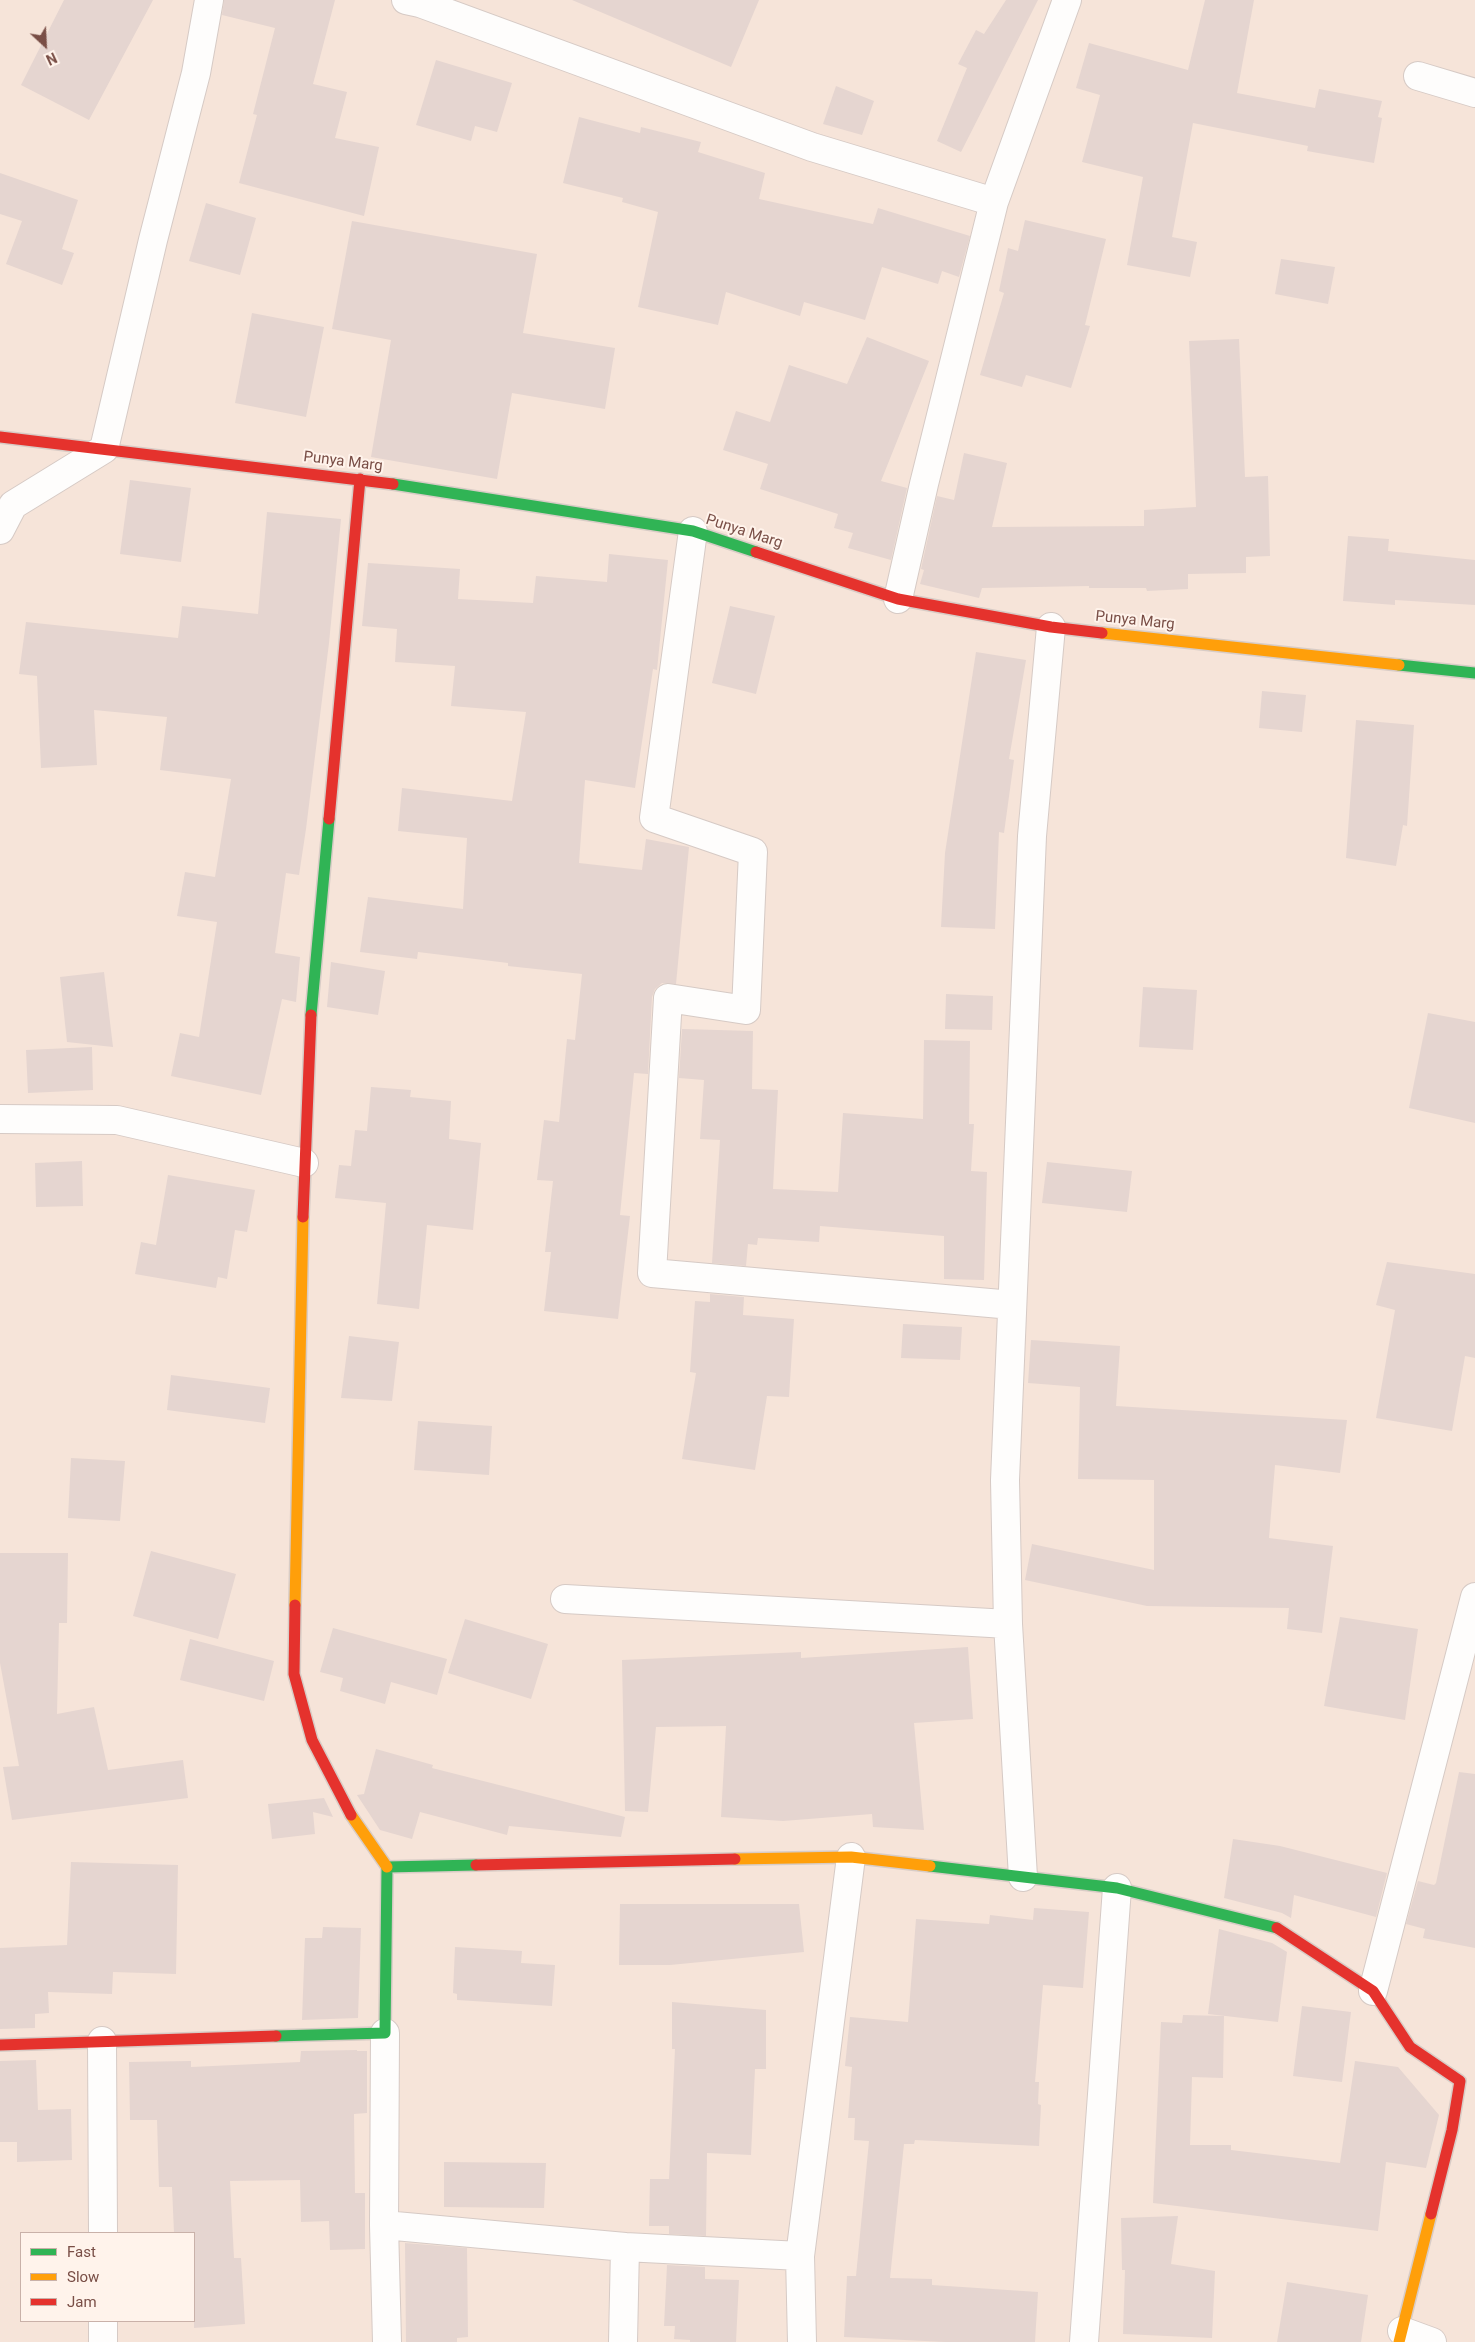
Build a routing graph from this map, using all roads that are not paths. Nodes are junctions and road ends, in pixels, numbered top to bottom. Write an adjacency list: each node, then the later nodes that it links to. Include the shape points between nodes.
1 (209, 0): 8 (street, via 196,73)
2 (406, 0): 6 (street, via 812,147)
3 (1067, 0): 6 (street)
4 (1418, 76): 5 (street)
5 (1475, 93)
6 (994, 202): 12 (street)
7 (0, 437): 8 (street, Punya Marg)
8 (104, 449): 9 (street, Punya Marg); 10 (street, via 13,505)
9 (360, 478): 11 (street, Punya Marg); 16 (street, via 309,1034)
10 (0, 530)
11 (693, 531): 12 (street, Punya Marg); 17 (street, via 654,818 753,852 746,1010 668,998 652,1273)
12 (898, 599): 13 (street, Punya Marg)
13 (1051, 627): 14 (street, Punya Marg); 17 (street, via 1032,836)
14 (1475, 673)
15 (0, 1119): 16 (street, via 117,1120)
16 (304, 1163): 22 (street, via 294,1674 312,1740 347,1810)
17 (1012, 1305): 20 (street, via 1005,1480)
18 (1475, 1597): 25 (street)
19 (565, 1599): 20 (street)
20 (1008, 1624): 23 (street)
21 (851, 1857): 22 (street); 23 (street); 33 (street)
22 (387, 1866): 26 (street)
23 (1023, 1877): 24 (street)
24 (1117, 1888): 25 (street, via 1278,1928); 40 (street)
25 (1373, 1991): 29 (street, via 1410,2047)
26 (385, 2033): 27 (street); 30 (street)
27 (102, 2041): 28 (street); 31 (street)
28 (0, 2045)
29 (1468, 2086): 35 (street, via 1452,2130)
30 (384, 2225): 32 (street); 37 (street)
31 (103, 2232)
32 (625, 2247): 33 (street); 38 (street)
33 (800, 2256): 39 (street)
34 (103, 2322): 36 (street)
35 (1400, 2337): 41 (street)
36 (103, 2342)
37 (387, 2342)
38 (623, 2342)
39 (802, 2342)
40 (1084, 2342)
41 (1432, 2342)

